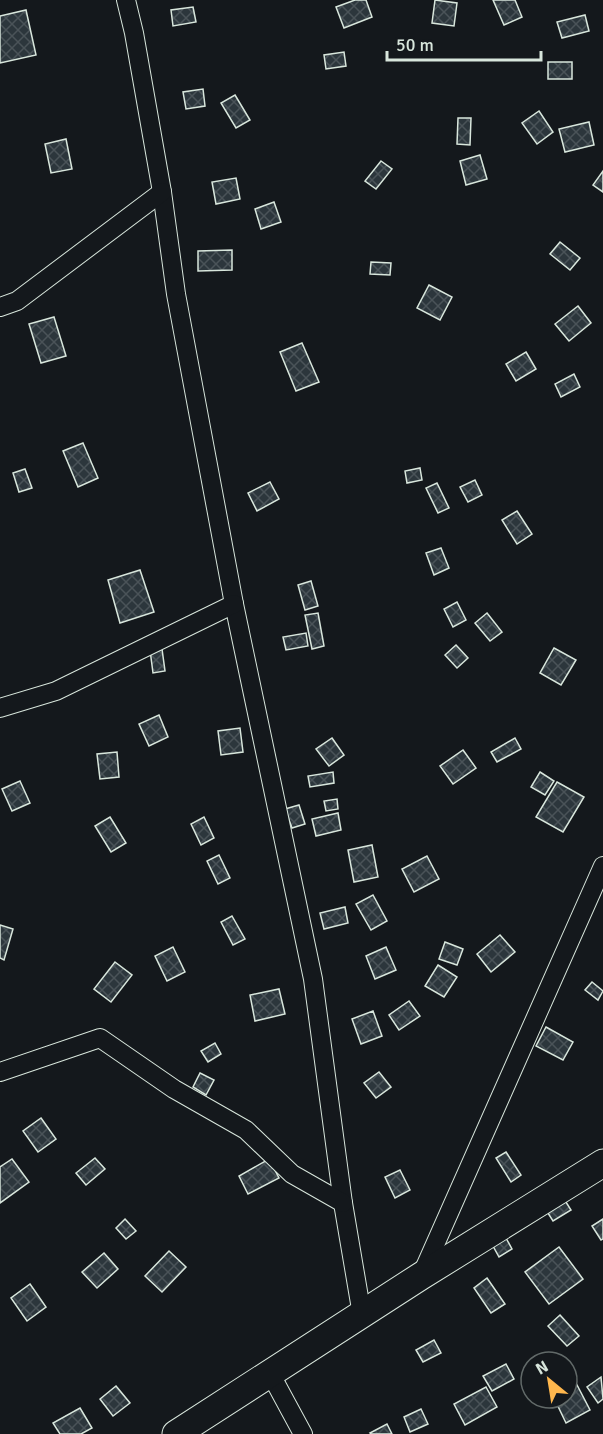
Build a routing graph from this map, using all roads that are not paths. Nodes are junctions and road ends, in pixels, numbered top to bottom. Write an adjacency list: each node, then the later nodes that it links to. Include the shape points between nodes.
1 (126, 0): 2 (street)
2 (162, 192): 3 (street, via 17,301); 4 (street, via 176,294)
3 (0, 307)
4 (234, 604): 5 (street, via 56,691); 9 (street, via 313,979)
5 (0, 708)
6 (603, 866): 10 (street)
7 (0, 1072): 9 (street, via 100,1038 174,1089 246,1130 292,1174)
8 (603, 1163): 10 (street)
9 (343, 1203): 11 (street)
10 (421, 1276): 11 (street)
11 (362, 1315): 12 (street)
12 (270, 1373): 13 (street); 14 (street)
13 (176, 1434)
14 (303, 1434)

